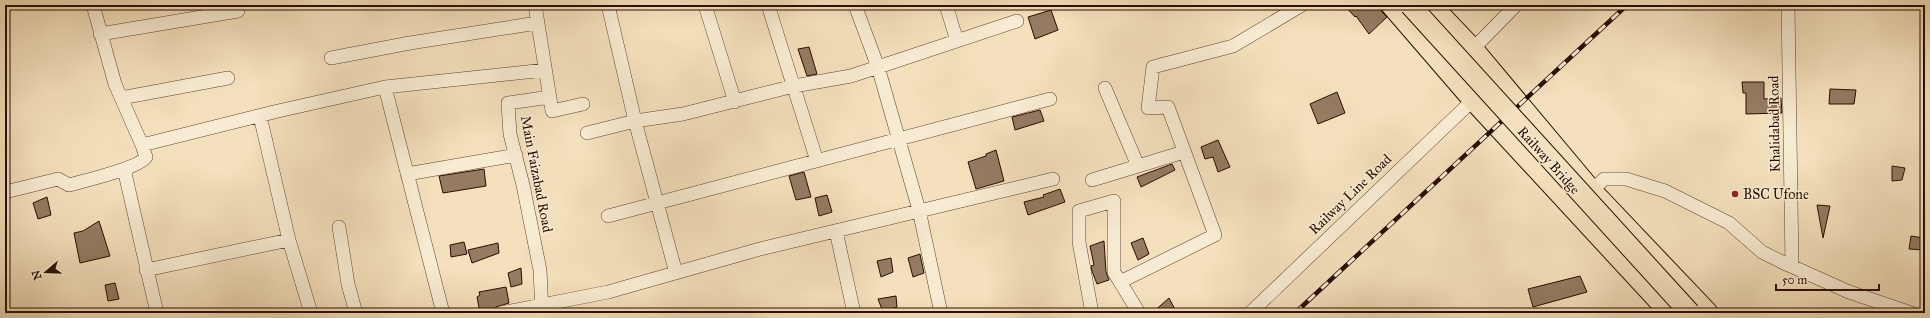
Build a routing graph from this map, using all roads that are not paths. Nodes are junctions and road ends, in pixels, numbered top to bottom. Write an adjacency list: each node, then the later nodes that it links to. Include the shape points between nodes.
1 (93, 5): 17 (street)
2 (535, 5): 16 (street)
3 (608, 5): 34 (street)
4 (705, 5): 31 (street)
5 (768, 5): 24 (street)
6 (855, 5): 21 (street)
7 (946, 5): 18 (street)
8 (1302, 5): 38 (street, via 1233,46 1153,67 1148,108 1168,107)
9 (1391, 5): 30 (main road)
10 (1410, 5): 70 (main road, Railway Bridge, bridge)
11 (1432, 5): 19 (main road)
12 (1516, 5): 19 (street)
13 (1788, 5): 54 (street, Khalidabad Road)
14 (238, 11): 17 (street)
15 (1017, 21): 18 (street)
16 (537, 23): 20 (street); 22 (street)
17 (100, 34): 28 (street)
18 (957, 41): 21 (street)
19 (1473, 49): 46 (main road)
20 (331, 58)
21 (878, 67): 24 (street, via 851,76); 36 (street)
22 (545, 70): 25 (street); 27 (street)
23 (228, 78): 28 (street)
24 (794, 86): 31 (street); 40 (street)
25 (385, 87): 33 (street); 43 (street)
26 (1105, 88): 41 (street)
27 (550, 97): 32 (street, via 552,111); 39 (street, Main Faizabad Road, via 508,104 510,134)
28 (121, 98): 37 (street)
29 (1050, 99): 36 (street)
30 (1474, 100): 68 (street, Railway Line Road); 69 (main road)
31 (735, 102): 34 (street)
32 (583, 104)
33 (260, 116): 37 (street); 53 (street)
34 (636, 121): 35 (street); 48 (street)
35 (587, 133)
36 (898, 139): 40 (street); 49 (street)
37 (142, 145): 42 (street, via 146,157 143,161)
38 (1184, 152): 41 (street); 57 (street, via 1215,235)
39 (516, 155): 43 (street); 58 (street, Main Faizabad Road, via 540,270)
40 (817, 161): 48 (street)
41 (1138, 166): 45 (street)
42 (124, 169): 47 (street, via 70,185 58,179); 55 (street)
43 (407, 174): 62 (street)
44 (1053, 180): 49 (street)
45 (1092, 180)
46 (1592, 191): 54 (street, via 1604,179 1626,179 1665,191 1729,223 1762,252); 71 (main road)
47 (5, 192)
48 (657, 203): 50 (street); 56 (street)
49 (919, 210): 52 (street); 65 (street)
50 (608, 216)
51 (339, 227): 61 (street, via 348,284)
52 (836, 230): 56 (street); 64 (street)
53 (289, 240): 55 (street); 60 (street)
54 (1792, 266): 72 (street, via 1849,292)
55 (146, 270): 59 (street)
56 (676, 273): 58 (street)
57 (1120, 282): 66 (street, via 1114,272 1114,201 1079,211 1079,242); 67 (street)
58 (542, 309): 63 (street)
59 (157, 313)
60 (311, 313)
61 (356, 313)
62 (443, 313)
63 (501, 313)
64 (854, 313)
65 (941, 313)
66 (1092, 313)
67 (1139, 313)
68 (1250, 313)
69 (1670, 313)
70 (1690, 313)
71 (1708, 313)
72 (1911, 313)

